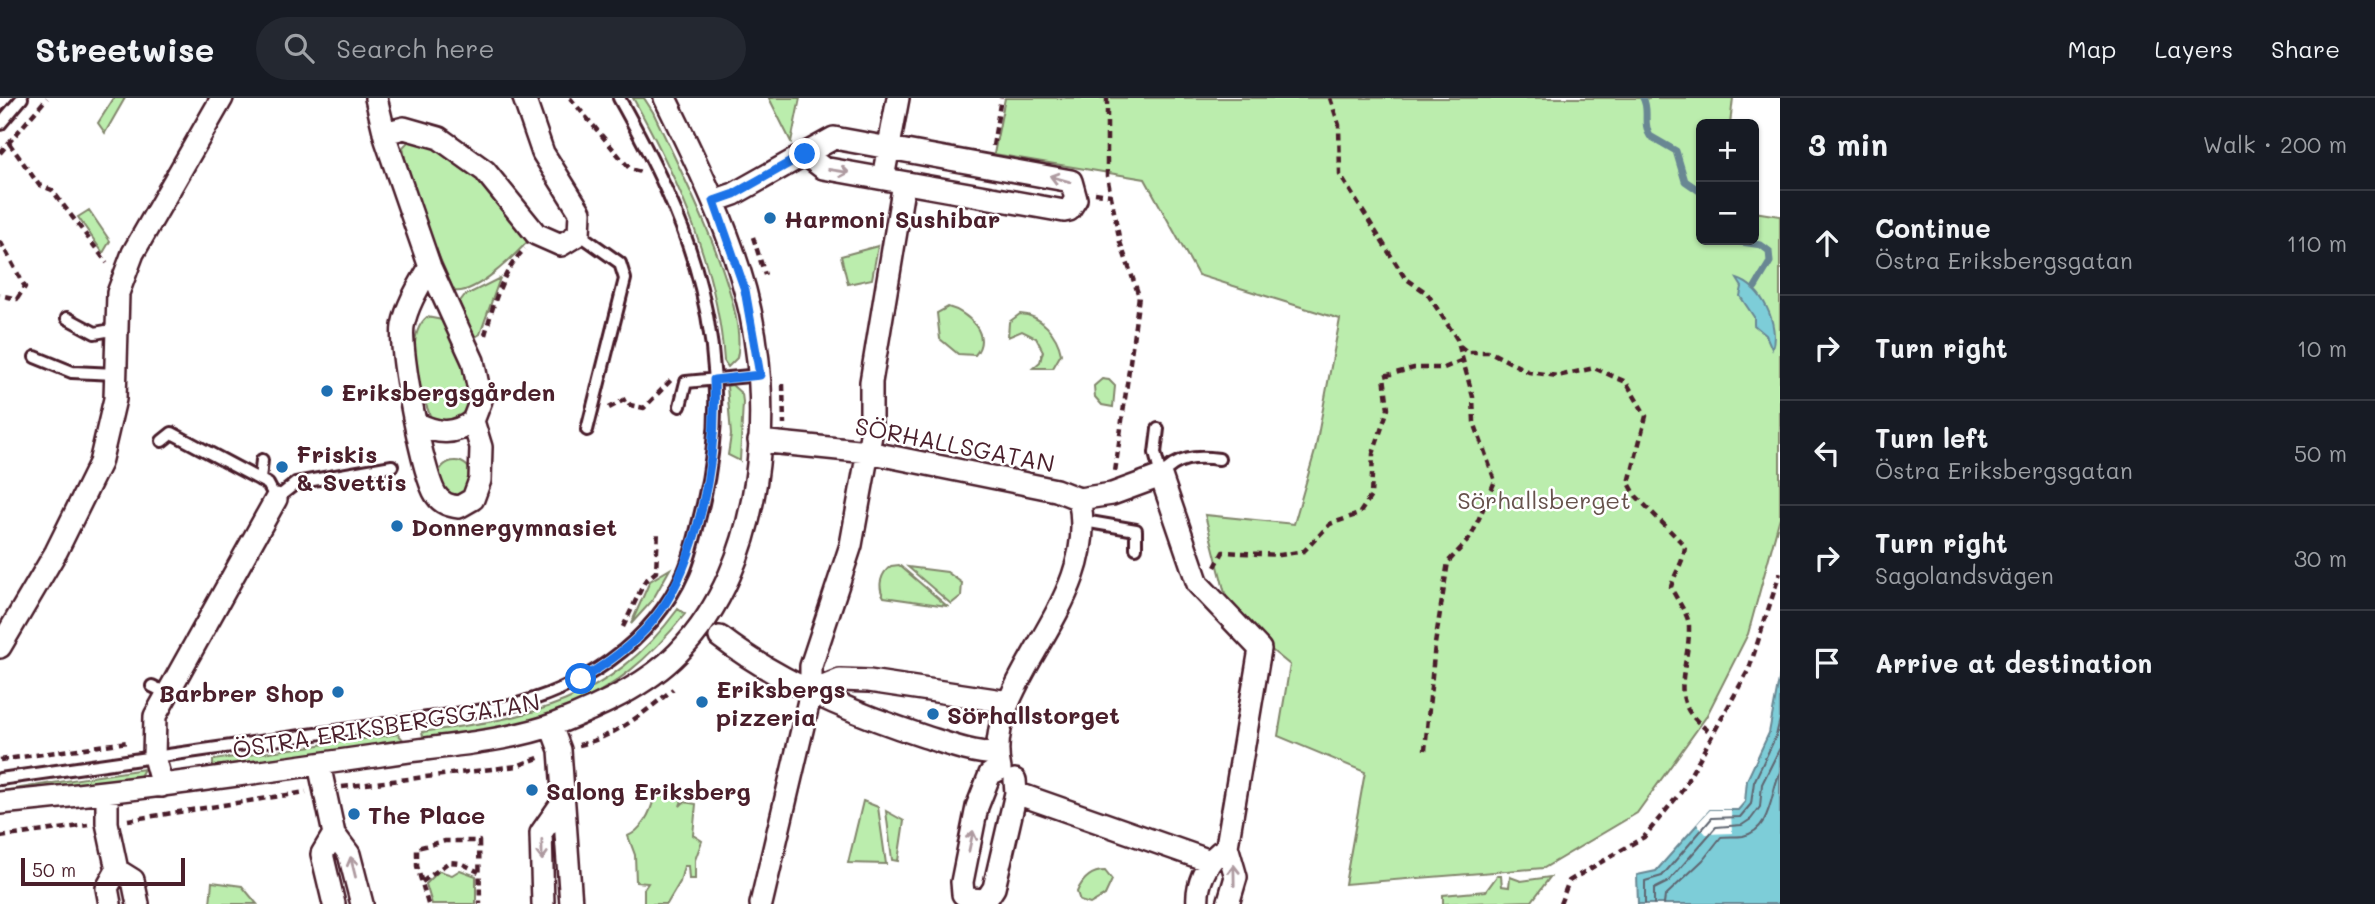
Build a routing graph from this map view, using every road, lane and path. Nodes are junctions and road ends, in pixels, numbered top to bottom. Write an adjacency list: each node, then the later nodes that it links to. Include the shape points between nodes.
1 (22, 98): 12 (lane)
2 (47, 98): 14 (path)
3 (222, 98): 28 (street, via 133,253 118,293)
4 (376, 98): 13 (street)
5 (524, 98): 21 (street, via 543,153 580,212)
6 (619, 98): 35 (lane, ÖSTRA ERIKSBERGSGATAN, via 689,250 709,325)
7 (665, 98): 20 (street, ÖSTRA ERIKSBERGSGATAN)
8 (898, 98): 15 (street)
9 (1001, 98): 18 (path)
10 (1107, 98): 53 (path, via 1107,176 1139,296)
11 (1330, 98): 29 (path, via 1339,125 1340,175 1394,263 1405,278 1427,293)
12 (0, 124)
13 (384, 133): 22 (street, via 421,130 457,150 485,171); 25 (street)
14 (9, 143): 16 (path); 24 (path, via 39,185 52,190)
15 (890, 147): 17 (street, via 834,138); 18 (street); 19 (street)
16 (0, 153)
17 (805, 154): 19 (street, one-way to 19, via 823,168); 20 (street)
18 (990, 164): 19 (street, one-way to 18, via 1063,211 1076,199 1072,181)
19 (894, 181): 47 (street, via 871,382 873,424)
20 (714, 201): 34 (street, ÖSTRA ERIKSBERGSGATAN, via 745,290)
21 (579, 234): 22 (street, via 561,245); 38 (lane, via 620,263 625,279)
22 (542, 239): 32 (path, via 510,267)
23 (0, 241): 26 (path, via 25,287 17,299)
24 (102, 257)
25 (430, 267): 32 (street); 40 (street, via 414,295 402,343)
26 (0, 295)
27 (67, 318): 28 (lane, via 94,334)
28 (117, 328): 33 (street)
29 (1459, 346): 31 (path); 67 (path, via 1467,352 1490,352 1529,372 1558,376 1594,368 1626,382 1646,416 1629,484 1685,546 1684,560 1671,587 1690,623 1683,701 1695,722)
30 (35, 358): 33 (lane, via 72,372)
31 (1464, 359): 59 (path, via 1444,368 1414,368 1384,376 1388,409 1373,454 1371,496 1359,514 1331,524 1304,551 1280,555 1223,552 1209,578); 69 (path, via 1474,422 1495,481 1471,537 1448,562)
32 (473, 361): 39 (street, via 481,400)
33 (116, 374): 63 (street, via 100,463 56,552)
34 (760, 375): 35 (lane); 45 (street, ÖSTRA ERIKSBERGSGATAN)
35 (714, 380): 36 (lane); 68 (lane, ÖSTRA ERIKSBERGSGATAN, via 716,425 711,469 686,568 659,613 598,669 543,697 505,708)
36 (686, 382): 37 (lane); 38 (path, via 670,379 644,408 630,405 626,399 601,416)
37 (680, 406)
38 (591, 417): 42 (lane)
39 (474, 421): 40 (street, via 447,433); 40 (street, via 481,447 480,480 473,499 460,507 450,506 436,495)
40 (418, 424)
41 (1158, 429): 51 (lane, via 1155,453)
42 (587, 430)
43 (182, 438): 44 (lane, via 172,433); 46 (lane); 52 (lane)
44 (162, 441)
45 (759, 441): 47 (street, SÖRHALLSGATAN); 66 (street, ÖSTRA ERIKSBERGSGATAN, via 747,530 737,561 705,621 677,654 649,676)
46 (176, 449)
47 (868, 452): 55 (street, SÖRHALLSGATAN, via 1056,489); 64 (street, via 851,545 811,666)
48 (1219, 459): 51 (lane, via 1183,459 1170,464)
49 (262, 460): 52 (lane)
50 (393, 466): 54 (lane, via 296,483)
51 (1161, 476): 53 (street); 59 (street)
52 (260, 480): 54 (lane, via 268,484)
53 (1112, 494): 55 (street)
54 (276, 499): 68 (street, via 160,690)
55 (1079, 499): 56 (street, SÖRHALLSGATAN)
56 (1084, 521): 58 (lane, via 1136,530); 65 (street, SÖRHALLSGATAN, via 1069,591)
57 (658, 530): 61 (path, via 656,572 645,580 624,625)
58 (1136, 548)
59 (1193, 573): 80 (street, via 1198,584 1260,649)
60 (1780, 573): 67 (path, via 1749,668)
61 (614, 635)
62 (720, 637): 64 (street, via 752,662)
63 (0, 647)
64 (811, 692): 65 (street, via 840,680 869,681); 71 (street); 94 (street)
65 (1009, 702): 71 (street, SÖRHALLSGATAN, via 1000,725)
66 (551, 726): 72 (street, ÖSTRA ERIKSBERGSGATAN); 78 (street, via 560,750)
67 (1712, 733): 97 (path, via 1660,821 1644,837 1569,881)
68 (153, 748): 70 (path); 73 (lane, ÖSTRA ERIKSBERGSGATAN); 74 (street)
69 (1425, 751)
70 (0, 760)
71 (998, 761): 76 (street, via 1015,780); 85 (street, SÖRHALLSGATAN, one-way to 71, via 963,894 962,882 984,785)
72 (319, 764): 74 (street, ÖSTRA ERIKSBERGSGATAN); 79 (street)
73 (0, 779)
74 (162, 786): 75 (street, ÖSTRA ERIKSBERGSGATAN)
75 (107, 793): 77 (street, ÖSTRA ERIKSBERGSGATAN); 82 (street, via 107,823)
76 (1016, 793): 81 (street); 85 (street, SÖRHALLSGATAN, via 994,888 986,900)
77 (0, 803)
78 (562, 803): 92 (street, one-way to 92, via 541,833); 93 (street)
79 (334, 834): 88 (street, via 322,854); 89 (street, one-way to 79, via 349,854)
80 (1227, 846): 81 (street); 96 (street, one-way to 80, via 1236,877)
81 (1210, 861): 95 (street)
82 (117, 870): 86 (street, via 107,888); 87 (street, via 133,880)
83 (479, 872): 84 (path, via 449,862); 84 (path, via 479,841 445,841 417,848); 91 (path)
84 (422, 882): 90 (path)
85 (975, 903)
86 (110, 904)
87 (138, 904)
88 (334, 904)
89 (362, 904)
90 (428, 904)
91 (480, 904)
92 (544, 904)
93 (571, 904)
94 (761, 904)
95 (1198, 904)
96 (1228, 904)
97 (1560, 904)

